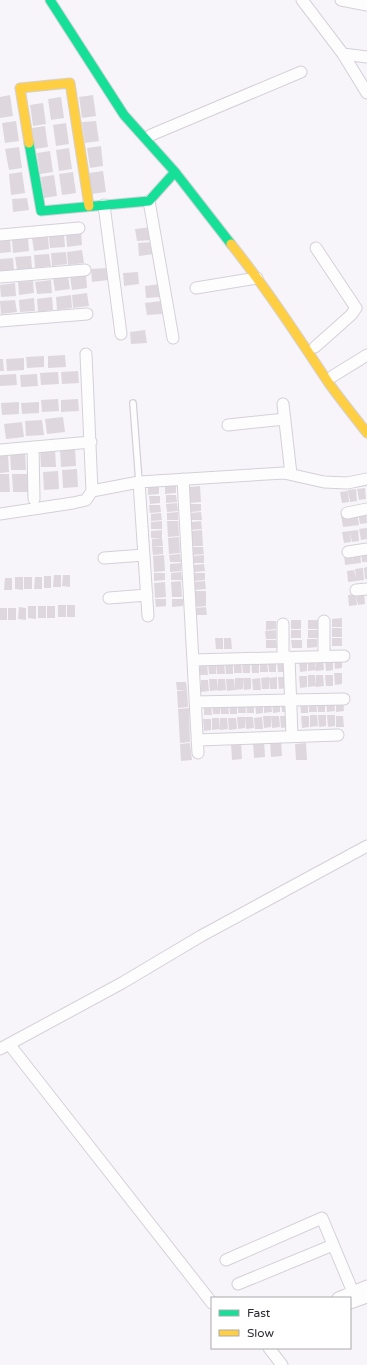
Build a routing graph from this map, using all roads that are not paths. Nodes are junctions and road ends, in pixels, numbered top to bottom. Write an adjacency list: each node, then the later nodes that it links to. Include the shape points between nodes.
1 (50, 0): 11 (street, via 124,115)
2 (61, 0): 10 (street, via 97,63 134,116)
3 (302, 0): 6 (street)
4 (341, 0): 5 (street)
5 (367, 4)
6 (343, 54): 7 (street); 9 (street)
7 (367, 57)
8 (301, 72): 10 (street)
9 (367, 93)
10 (152, 135): 11 (street)
11 (168, 160): 12 (street); 22 (street, via 177,163)
12 (175, 172): 13 (street); 21 (street)
13 (149, 201): 14 (street); 28 (street)
14 (104, 205): 15 (street); 27 (street)
15 (89, 206): 15 (street, via 41,211 20,88 70,83)
16 (79, 228): 17 (street)
17 (0, 235)
18 (316, 248): 29 (street, via 356,308)
19 (85, 270): 20 (street)
20 (0, 277)
21 (257, 278): 23 (street); 38 (street, via 329,383)
22 (269, 280)
23 (196, 288)
24 (290, 310): 29 (street)
25 (87, 314): 26 (street)
26 (0, 321)
27 (121, 334)
28 (173, 338)
29 (315, 347): 32 (street)
30 (86, 354): 39 (street)
31 (367, 355): 32 (street)
32 (333, 376): 35 (street)
33 (133, 403): 45 (lane)
34 (283, 404): 36 (street)
35 (367, 418)
36 (284, 419): 37 (street); 42 (street)
37 (228, 424)
38 (367, 433)
39 (91, 442): 40 (street); 46 (street)
40 (33, 447): 41 (street); 47 (street)
41 (0, 450)
42 (291, 474): 43 (street); 44 (street, via 324,482 347,483)
43 (183, 479): 45 (street); 63 (street)
44 (367, 479)
45 (138, 482): 46 (street); 53 (street)
46 (92, 490): 50 (street, via 86,500)
47 (34, 499)
48 (367, 509): 49 (street)
49 (347, 513)
50 (0, 514)
51 (367, 549): 52 (street)
52 (348, 552)
53 (144, 555): 54 (street); 55 (street)
54 (104, 558)
55 (147, 596): 56 (street); 57 (street)
56 (109, 598)
57 (148, 616)
58 (324, 621): 60 (street)
59 (283, 624): 62 (street)
60 (324, 656): 61 (street); 62 (street)
61 (344, 656)
62 (286, 657): 63 (street); 65 (street)
63 (193, 660): 66 (street)
64 (344, 699): 65 (street)
65 (290, 700): 66 (street); 68 (street)
66 (195, 702): 69 (street)
67 (338, 735): 68 (street)
68 (292, 736): 69 (street)
69 (197, 740): 70 (street)
70 (198, 754)
71 (367, 846): 72 (street)
72 (5, 1047): 80 (street)
73 (333, 1245): 74 (street, via 322,1218); 75 (street); 77 (street)
74 (226, 1260)
75 (238, 1284)
76 (367, 1286): 77 (street)
77 (353, 1292): 78 (street)
78 (340, 1297)
79 (367, 1297): 81 (street)
80 (211, 1302)
81 (351, 1303)
82 (270, 1349): 83 (street)
83 (282, 1365)

